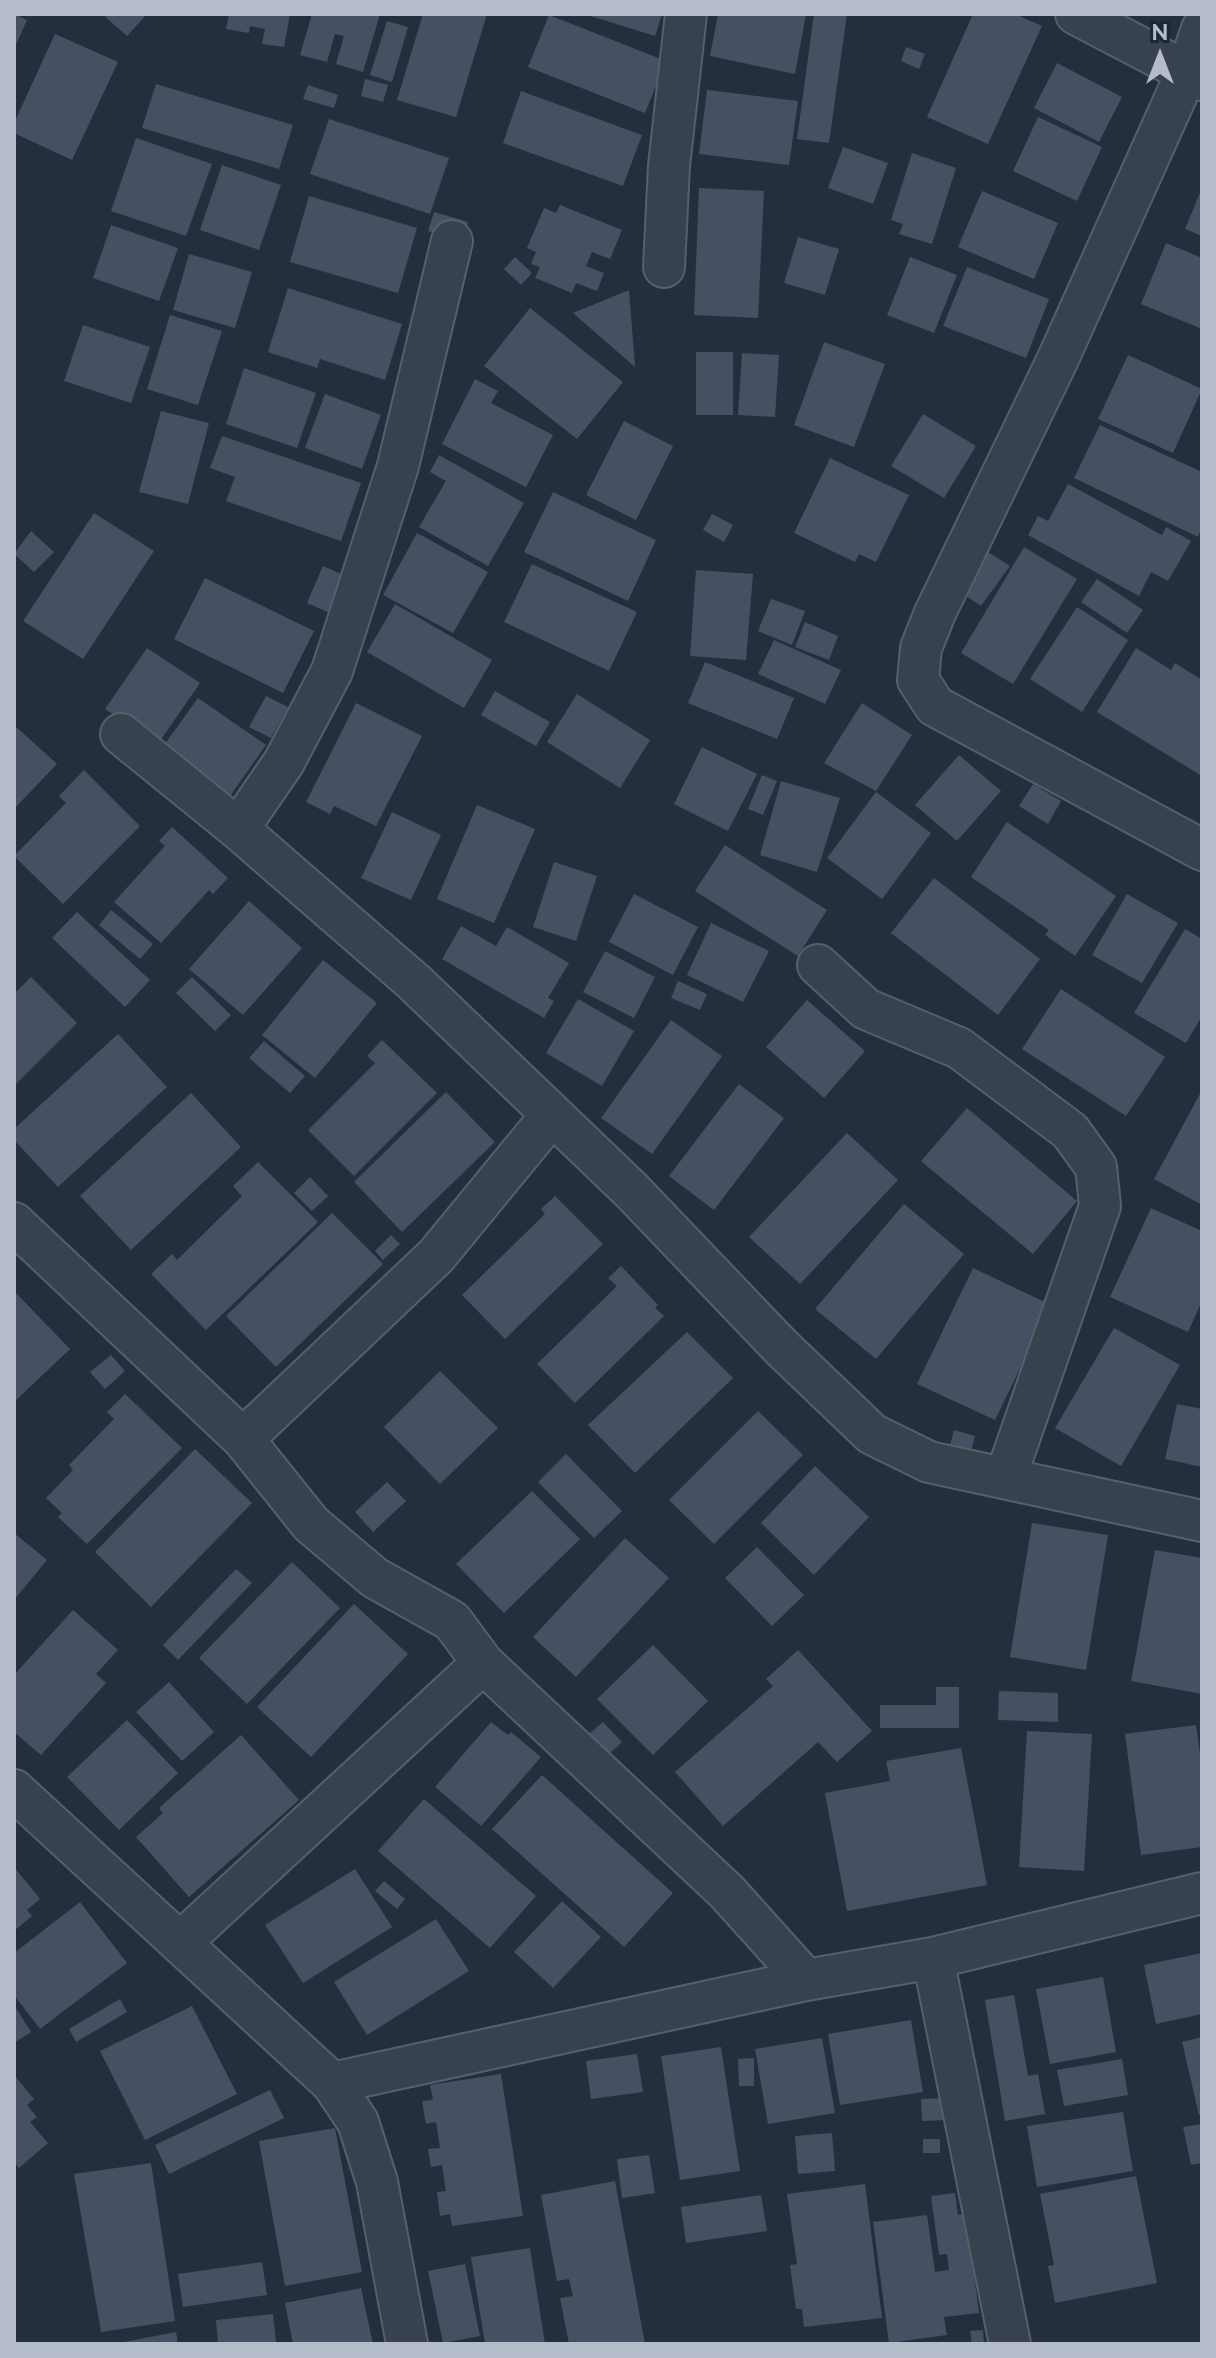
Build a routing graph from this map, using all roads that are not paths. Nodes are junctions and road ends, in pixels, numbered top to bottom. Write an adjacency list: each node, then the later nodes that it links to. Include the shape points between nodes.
1 (686, 14): 6 (street)
2 (1076, 14): 4 (street)
3 (1202, 29): 4 (street)
4 (1194, 76): 9 (street, via 935,613 921,648 918,680 935,706)
5 (452, 241): 8 (street, via 398,466 332,671 284,762)
6 (664, 267)
7 (121, 734): 8 (street)
8 (238, 829): 11 (street, via 414,982)
9 (1202, 850)
10 (818, 965): 14 (street, via 866,1009 959,1048 1070,1131 1096,1167 1100,1206)
11 (551, 1116): 13 (street, via 436,1256); 14 (street, via 872,1434 929,1462)
12 (14, 1223): 13 (street)
13 (243, 1439): 16 (street, via 311,1524 375,1578 452,1621)
14 (1006, 1476): 15 (street)
15 (1202, 1521)
16 (483, 1663): 19 (street); 21 (street, via 727,1892)
17 (14, 1790): 19 (street)
18 (1202, 1893): 20 (street)
19 (181, 1942): 22 (street)
20 (933, 1958): 21 (street); 24 (street)
21 (806, 1980): 22 (street)
22 (332, 2083): 23 (street, via 358,2122 377,2182)
23 (407, 2344)
24 (1010, 2344)

